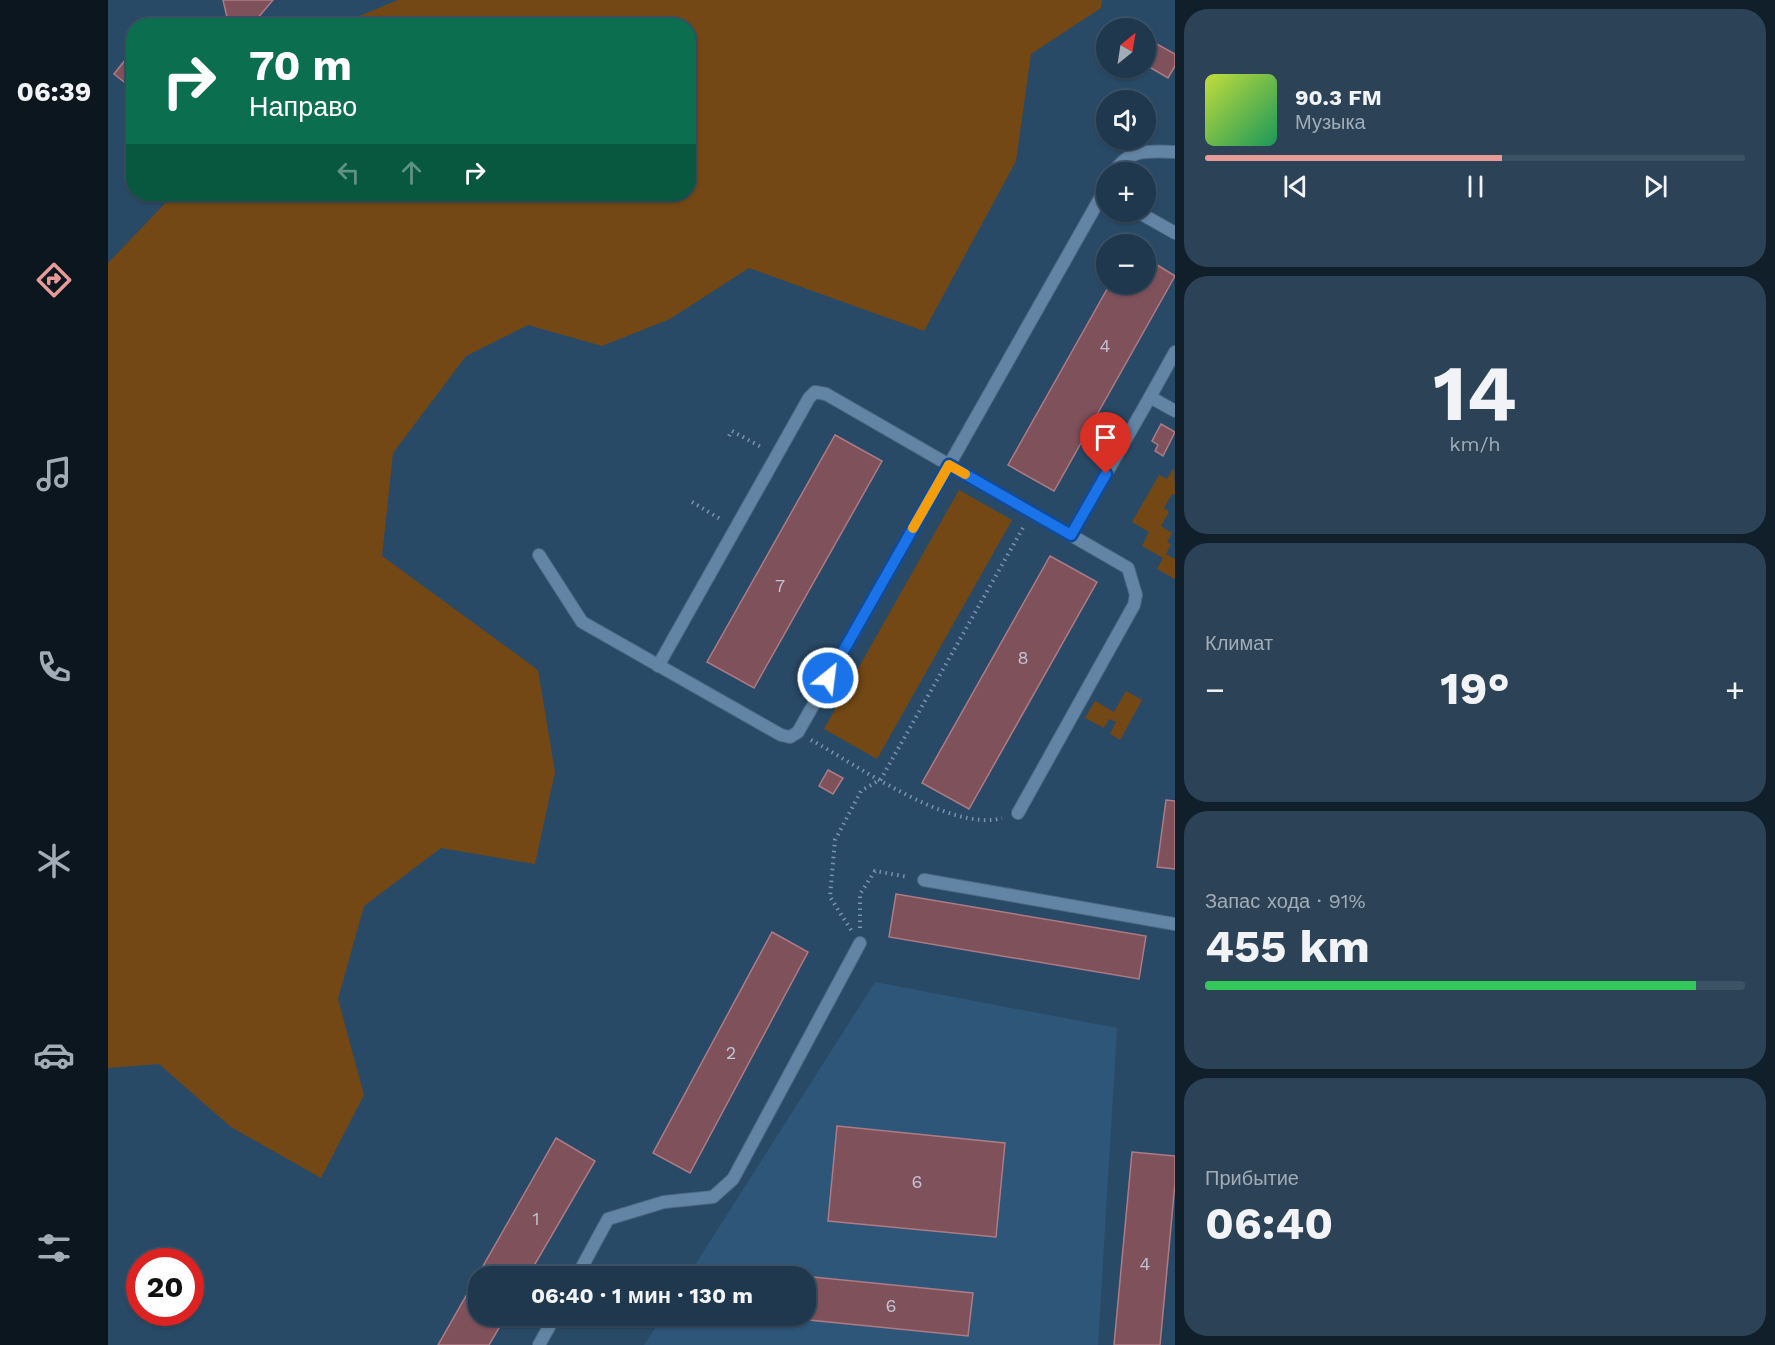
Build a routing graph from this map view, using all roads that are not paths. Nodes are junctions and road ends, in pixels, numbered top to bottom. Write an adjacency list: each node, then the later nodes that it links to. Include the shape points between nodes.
1 (1175, 152): 2 (lane, via 1138,152 1127,155)
2 (1122, 162)
3 (1096, 208): 9 (lane)
4 (1156, 222): 5 (lane)
5 (1175, 232)
6 (1175, 352): 7 (lane)
7 (1150, 397): 8 (lane); 10 (lane)
8 (1175, 411)
9 (949, 465): 10 (lane); 12 (lane, via 798,732 790,737 781,735); 12 (lane, via 826,394 815,392)
10 (1071, 535): 13 (lane, via 1128,568 1136,600)
11 (539, 555): 12 (lane, via 582,622)
12 (658, 666)
13 (1018, 813)
14 (924, 880): 15 (lane)
15 (1175, 924)
16 (860, 943): 17 (lane, via 733,1179 713,1197 664,1202 608,1220)
17 (583, 1266)
18 (549, 1326): 19 (lane)
19 (539, 1345)

